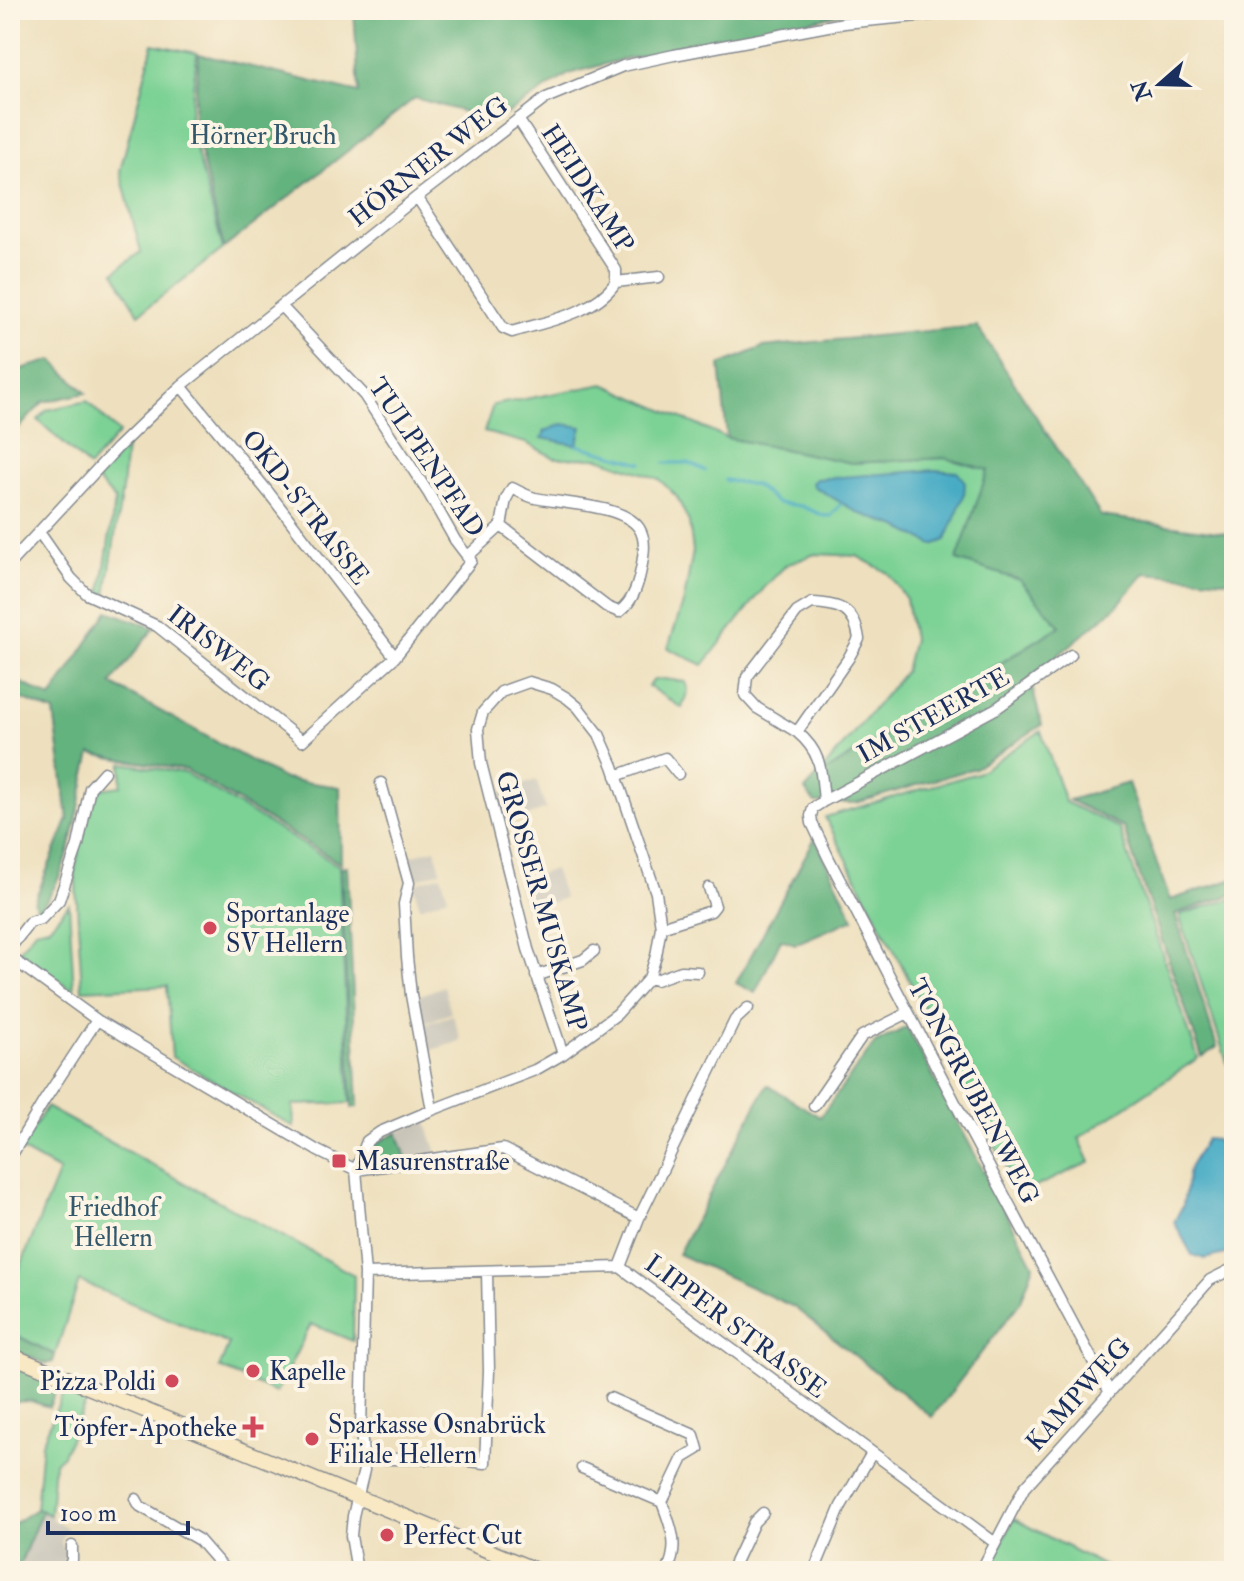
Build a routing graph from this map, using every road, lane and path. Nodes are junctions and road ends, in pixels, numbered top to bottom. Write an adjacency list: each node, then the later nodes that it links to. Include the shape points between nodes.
1 (982, 10): 2 (street, HÖRNER WEG, via 844,23 623,66 546,98)
2 (518, 119): 3 (street, HÖRNER WEG); 5 (street, HEIDKAMP, via 616,270)
3 (417, 197): 5 (street, HEIDKAMP, via 503,328 512,332 581,310); 6 (street, HÖRNER WEG)
4 (659, 277): 5 (street, HEIDKAMP)
5 (616, 282)
6 (281, 306): 7 (street, HÖRNER WEG); 10 (street, TULPENPFAD, via 364,395)
7 (181, 386): 9 (street, HÖRNER WEG); 13 (street, OKD-STRASSE)
8 (501, 526): 8 (street, via 512,488 630,520 645,546 630,605 619,612 607,607); 10 (street)
9 (39, 532): 11 (street, HÖRNER WEG); 13 (street, IRISWEG, via 87,594 157,626 302,741)
10 (469, 559): 13 (street)
11 (10, 563)
12 (1071, 655): 19 (street, IM STEERTE, via 997,708)
13 (395, 657)
14 (797, 732): 14 (street, via 745,695 747,677 797,612 812,603 841,607 854,619 859,639); 19 (street, via 812,745 820,763)
15 (104, 772): 23 (street, via 90,788 59,900 41,919 30,922)
16 (678, 774): 17 (street, via 665,758)
17 (616, 776): 22 (street, GROSSER MUSKAMP, via 656,893); 27 (street, GROSSER MUSKAMP, via 592,724 552,689 529,682 517,685 501,692 483,712 478,729 481,763)
18 (381, 783): 34 (street, via 409,883 404,904 407,957)
19 (824, 801): 20 (street, IM STEERTE)
20 (813, 808): 30 (street, TONGRUBENWEG, via 812,823)
21 (709, 888): 22 (street, via 715,906 711,911)
22 (661, 927): 28 (street, GROSSER MUSKAMP)
23 (10, 948)
24 (594, 951): 27 (street)
25 (10, 957): 31 (street)
26 (698, 972): 28 (street)
27 (536, 976): 32 (street, GROSSER MUSKAMP)
28 (649, 978): 32 (street, GROSSER MUSKAMP, via 617,1014)
29 (748, 1008): 37 (street, via 735,1020)
30 (908, 1013): 33 (street, via 862,1036); 43 (street, TONGRUBENWEG)
31 (97, 1020): 35 (street); 36 (street)
32 (563, 1054): 34 (street, GROSSER MUSKAMP)
33 (814, 1106)
34 (432, 1110): 36 (street, GROSSER MUSKAMP, via 367,1141)
35 (10, 1158)
36 (356, 1170): 37 (street, via 503,1149); 41 (street)
37 (639, 1218): 38 (street)
38 (620, 1267): 40 (street, LIPPER STRASSE); 45 (street, LIPPER STRASSE)
39 (1234, 1268): 43 (street, KAMPWEG, via 1210,1280)
40 (487, 1271): 41 (street, LIPPER STRASSE); 46 (street, via 485,1463)
41 (365, 1274): 46 (street)
42 (10, 1355): 48 (main road)
43 (1109, 1391): 52 (street, KAMPWEG, via 1024,1488)
44 (610, 1398): 50 (street, via 694,1435 698,1449 683,1458)
45 (872, 1453): 52 (street, LIPPER STRASSE); 60 (street, via 841,1506)
46 (364, 1459): 48 (street)
47 (582, 1468): 50 (street)
48 (359, 1497): 56 (street, via 351,1536); 57 (main road)
49 (136, 1499): 55 (street, via 199,1540)
50 (662, 1502): 58 (street, via 676,1550)
51 (763, 1513): 59 (street)
52 (994, 1542): 61 (street, KAMPWEG)
53 (72, 1546): 54 (street)
54 (67, 1571)
55 (226, 1571)
56 (357, 1571)
57 (538, 1571)
58 (667, 1571)
59 (731, 1571)
60 (814, 1571)
61 (981, 1571)

